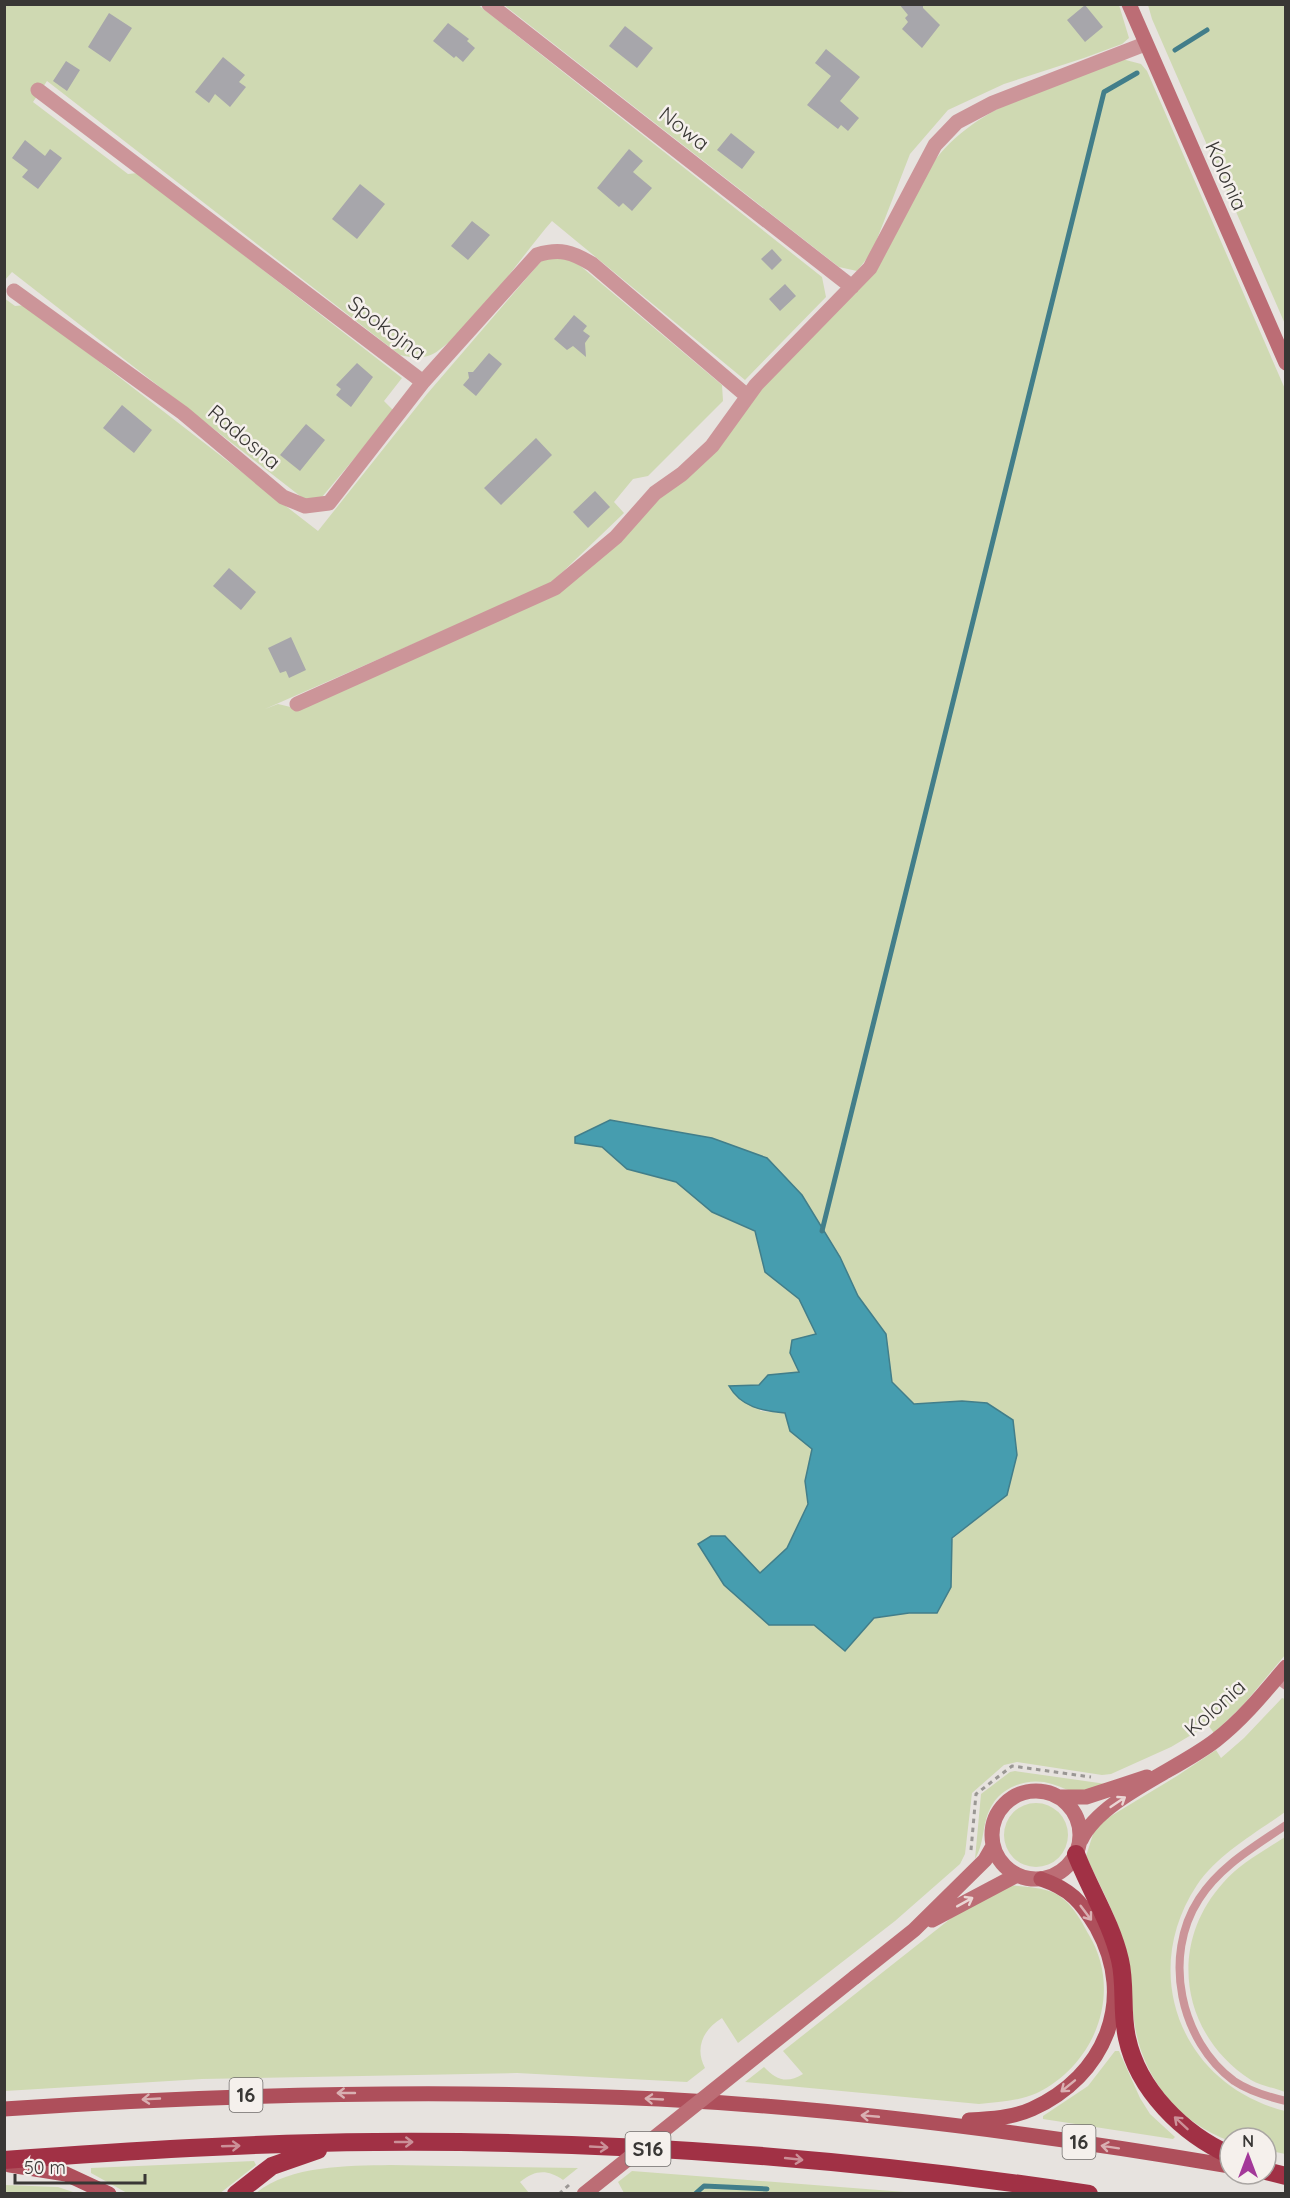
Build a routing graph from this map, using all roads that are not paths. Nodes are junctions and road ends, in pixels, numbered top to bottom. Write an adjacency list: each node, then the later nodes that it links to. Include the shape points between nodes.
1 (489, 4): 5 (street, Nowa)
2 (1129, 4): 3 (main road, Kolonia)
3 (1145, 44): 5 (street, via 993,103 957,122 935,145 870,268); 7 (main road, Kolonia)
4 (38, 90): 8 (street, Spokojna)
5 (852, 287): 9 (street)
6 (14, 291): 8 (street, Radosna, via 183,413 284,497 305,506 329,502)
7 (1286, 363)
8 (423, 382): 9 (street, Spokojna, via 529,263 537,255 554,250 573,252 592,264)
9 (747, 396): 10 (street, via 712,446 655,493 616,537 555,588)
10 (297, 704)
11 (1282, 1678): 12 (main road, Kolonia, via 1228,1730)
12 (1166, 1770): 13 (main road, Kolonia, via 1086,1797); 16 (main road, Kolonia, one-way to 12, via 1088,1825)
13 (1059, 1797): 15 (main road, via 1030,1791 1004,1804 994,1824); 16 (main road, via 1078,1822)
14 (1286, 1825): 20 (lane, via 1233,1861 1197,1901 1180,1947 1179,1974 1183,2000 1203,2047 1235,2081)
15 (993, 1846): 17 (main road, via 1006,1868); 19 (main road, via 985,1860)
16 (1078, 1848): 18 (main road, via 1062,1871); 24 (highway, one-way to 16, via 1184,2126 1159,2101 1140,2071 1127,2038 1121,1962)
17 (1017, 1875): 18 (main road); 19 (main road, one-way to 17)
18 (1041, 1879): 22 (main road, one-way to 22, via 1064,1887 1092,1920 1104,1942 1115,1991 1112,2020 1103,2043 1073,2083 1031,2109 993,2119)
19 (914, 1930): 29 (main road, bridge)
20 (1286, 2101)
21 (4, 2109): 22 (main road, 16, one-way to 21, via 662,2099 488,2094 236,2095)
22 (928, 2122): 26 (main road, 16, one-way to 22)
23 (346, 2143): 25 (highway, S16, one-way to 23, via 148,2150); 28 (highway, via 272,2166); 30 (highway, S16, one-way to 30, via 571,2145 786,2158)
24 (1218, 2149)
25 (4, 2162): 27 (main road, via 66,2174)
26 (1218, 2164)
27 (109, 2193)
28 (236, 2193)
29 (584, 2193)
30 (1089, 2193)

